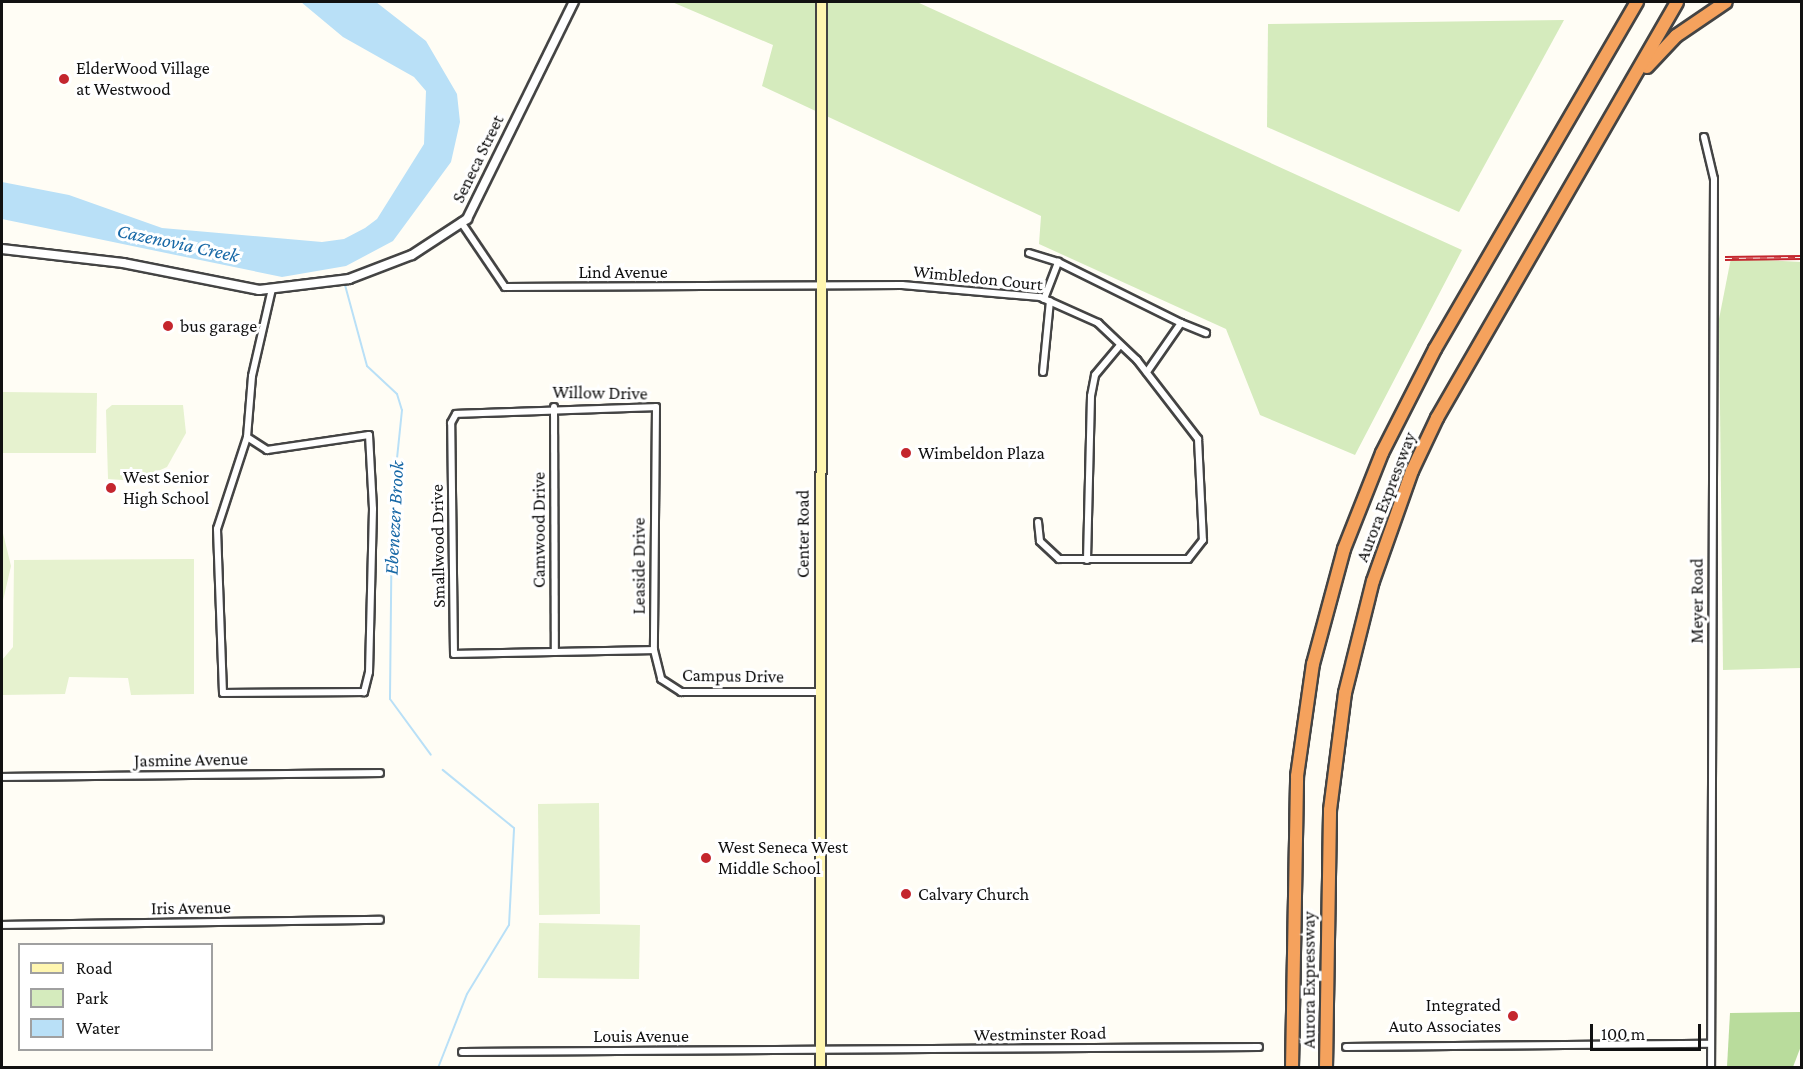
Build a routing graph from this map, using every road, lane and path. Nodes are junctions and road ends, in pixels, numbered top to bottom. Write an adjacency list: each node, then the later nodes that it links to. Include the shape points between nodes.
1 (574, 2): 8 (street, Seneca Street)
2 (821, 2): 12 (main road, Center Road)
3 (1637, 2): 39 (highway, Aurora Expressway, via 1401,412 1363,497 1313,664 1293,825)
4 (1677, 2): 6 (highway, Aurora Expressway)
5 (1725, 2): 6 (highway, via 1656,54)
6 (1614, 111): 40 (highway, Aurora Expressway, via 1412,471 1357,638 1330,810)
7 (1704, 137): 33 (street, Meyer Road, via 1714,179)
8 (461, 222): 12 (street, Lind Avenue, via 505,287); 13 (street, Seneca Street, via 412,255 349,279)
9 (2, 249): 13 (street, Seneca Street)
10 (1029, 253): 11 (street)
11 (1058, 262): 14 (street); 15 (street)
12 (820, 288): 14 (street, Wimbledon Court, via 902,285); 28 (main road, Center Road)
13 (272, 289): 22 (street, via 252,376)
14 (1047, 300): 17 (street, Wimbledon Court, via 1098,323); 18 (street)
15 (1181, 323): 16 (street); 19 (street)
16 (1206, 333)
17 (1120, 345): 19 (street, Wimbledon Court); 25 (street, via 1095,375 1091,396)
18 (1043, 372)
19 (1147, 372): 25 (street, Wimbledon Court, via 1198,439 1203,540 1188,559)
20 (554, 407): 21 (street, Willow Drive); 23 (street, Willow Drive, via 656,407); 27 (street, Camwood Drive)
21 (472, 410): 27 (street, Smallwood Drive, via 456,414 451,423 454,654)
22 (247, 437): 22 (street, via 267,450 369,435 373,508 369,672 364,692 223,693 217,529)
23 (654, 482): 26 (street, Leaside Drive)
24 (1038, 522): 25 (street, Wimbledon Court, via 1048,551 1059,559)
25 (1087, 560)
26 (654, 650): 27 (street); 28 (street, Campus Drive, via 660,680 681,692)
27 (555, 652)
28 (819, 692): 36 (main road, Center Road)
29 (380, 772): 30 (street, Jasmine Avenue)
30 (2, 777)
31 (380, 920): 32 (street, Iris Avenue)
32 (2, 925)
33 (1711, 1044): 35 (street); 41 (street, Meyer Road)
34 (1259, 1047): 36 (street, Westminster Road)
35 (1346, 1047)
36 (820, 1051): 37 (street, Louis Avenue); 38 (main road, Center Road)
37 (462, 1052)
38 (820, 1068)
39 (1292, 1068)
40 (1326, 1068)
41 (1710, 1068)

